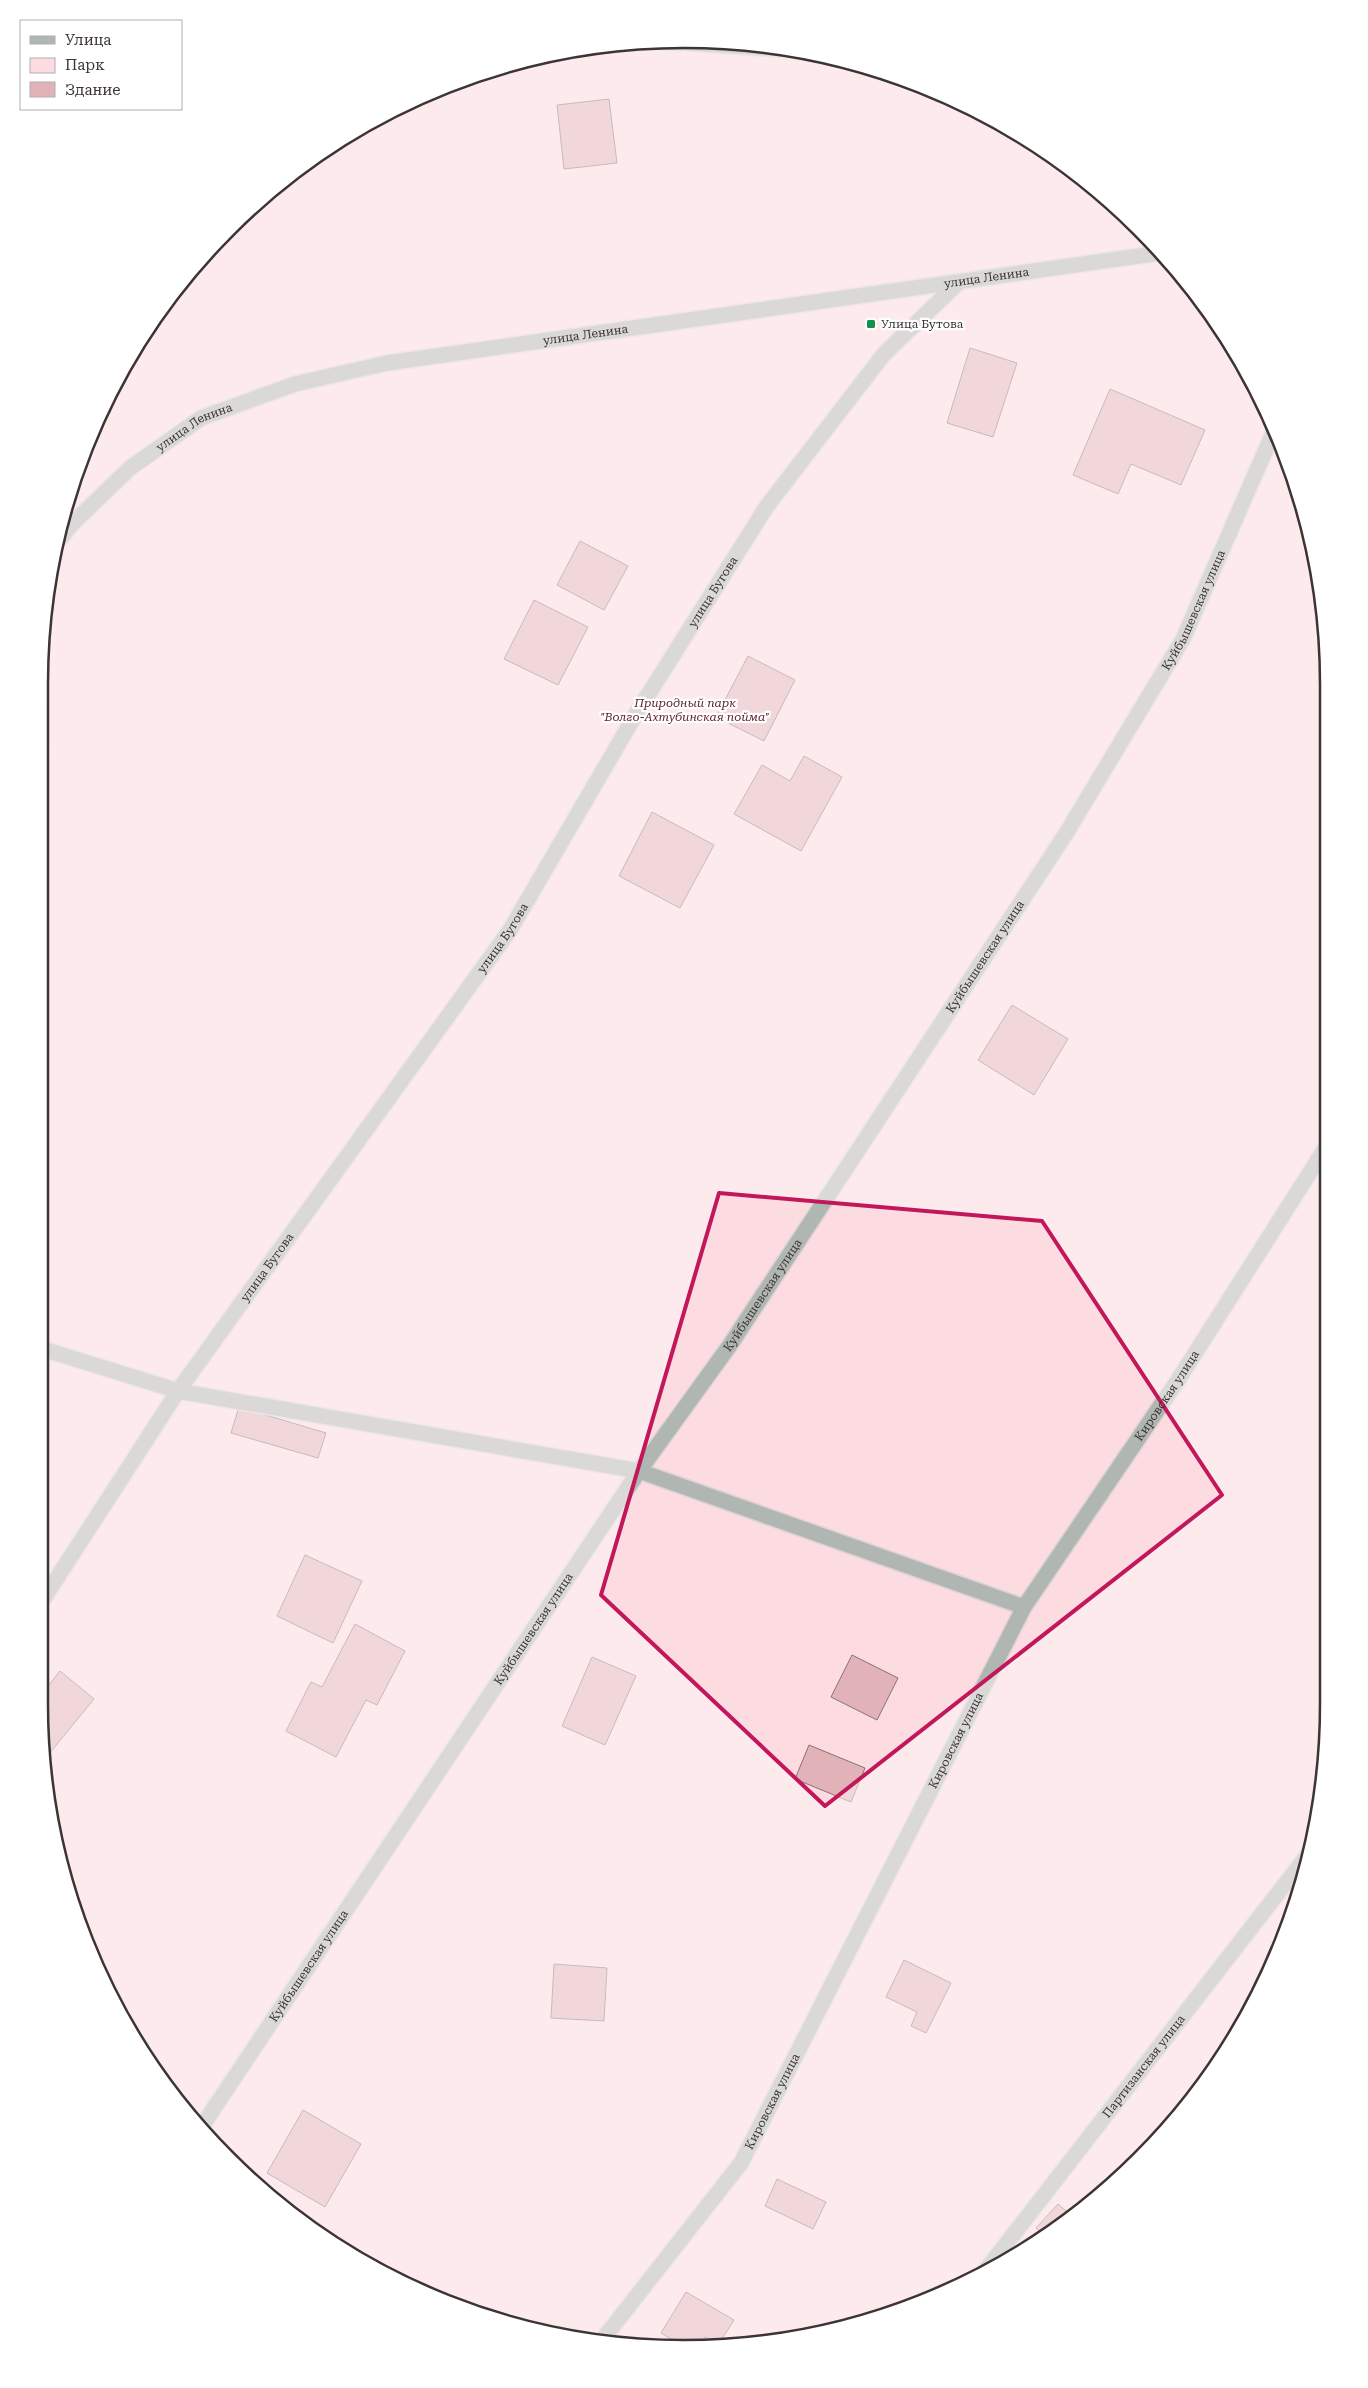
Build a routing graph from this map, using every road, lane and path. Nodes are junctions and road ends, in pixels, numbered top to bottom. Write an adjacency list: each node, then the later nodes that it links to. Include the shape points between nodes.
1 (1153, 254): 2 (street, улица Ленина)
2 (959, 282): 4 (street, улица Ленина, via 387,363 295,384 201,418 130,468); 7 (street, улица Бугова, via 884,354 768,506 636,714 510,930)
3 (1271, 438): 8 (street, Куйбышевская улица, via 1183,639 1067,832 730,1345)
4 (66, 531)
5 (1320, 1157): 10 (street, Кировская улица, via 1180,1378)
6 (48, 1352): 7 (street)
7 (178, 1391): 8 (street); 9 (street, улица Бугова)
8 (639, 1471): 10 (street); 12 (street, Куйбышевская улица)
9 (48, 1592)
10 (1024, 1607): 14 (street, Кировская улица, via 741,2163)
11 (1300, 1865): 13 (street, Партизанская улица)
12 (204, 2123)
13 (994, 2259)
14 (606, 2335)

